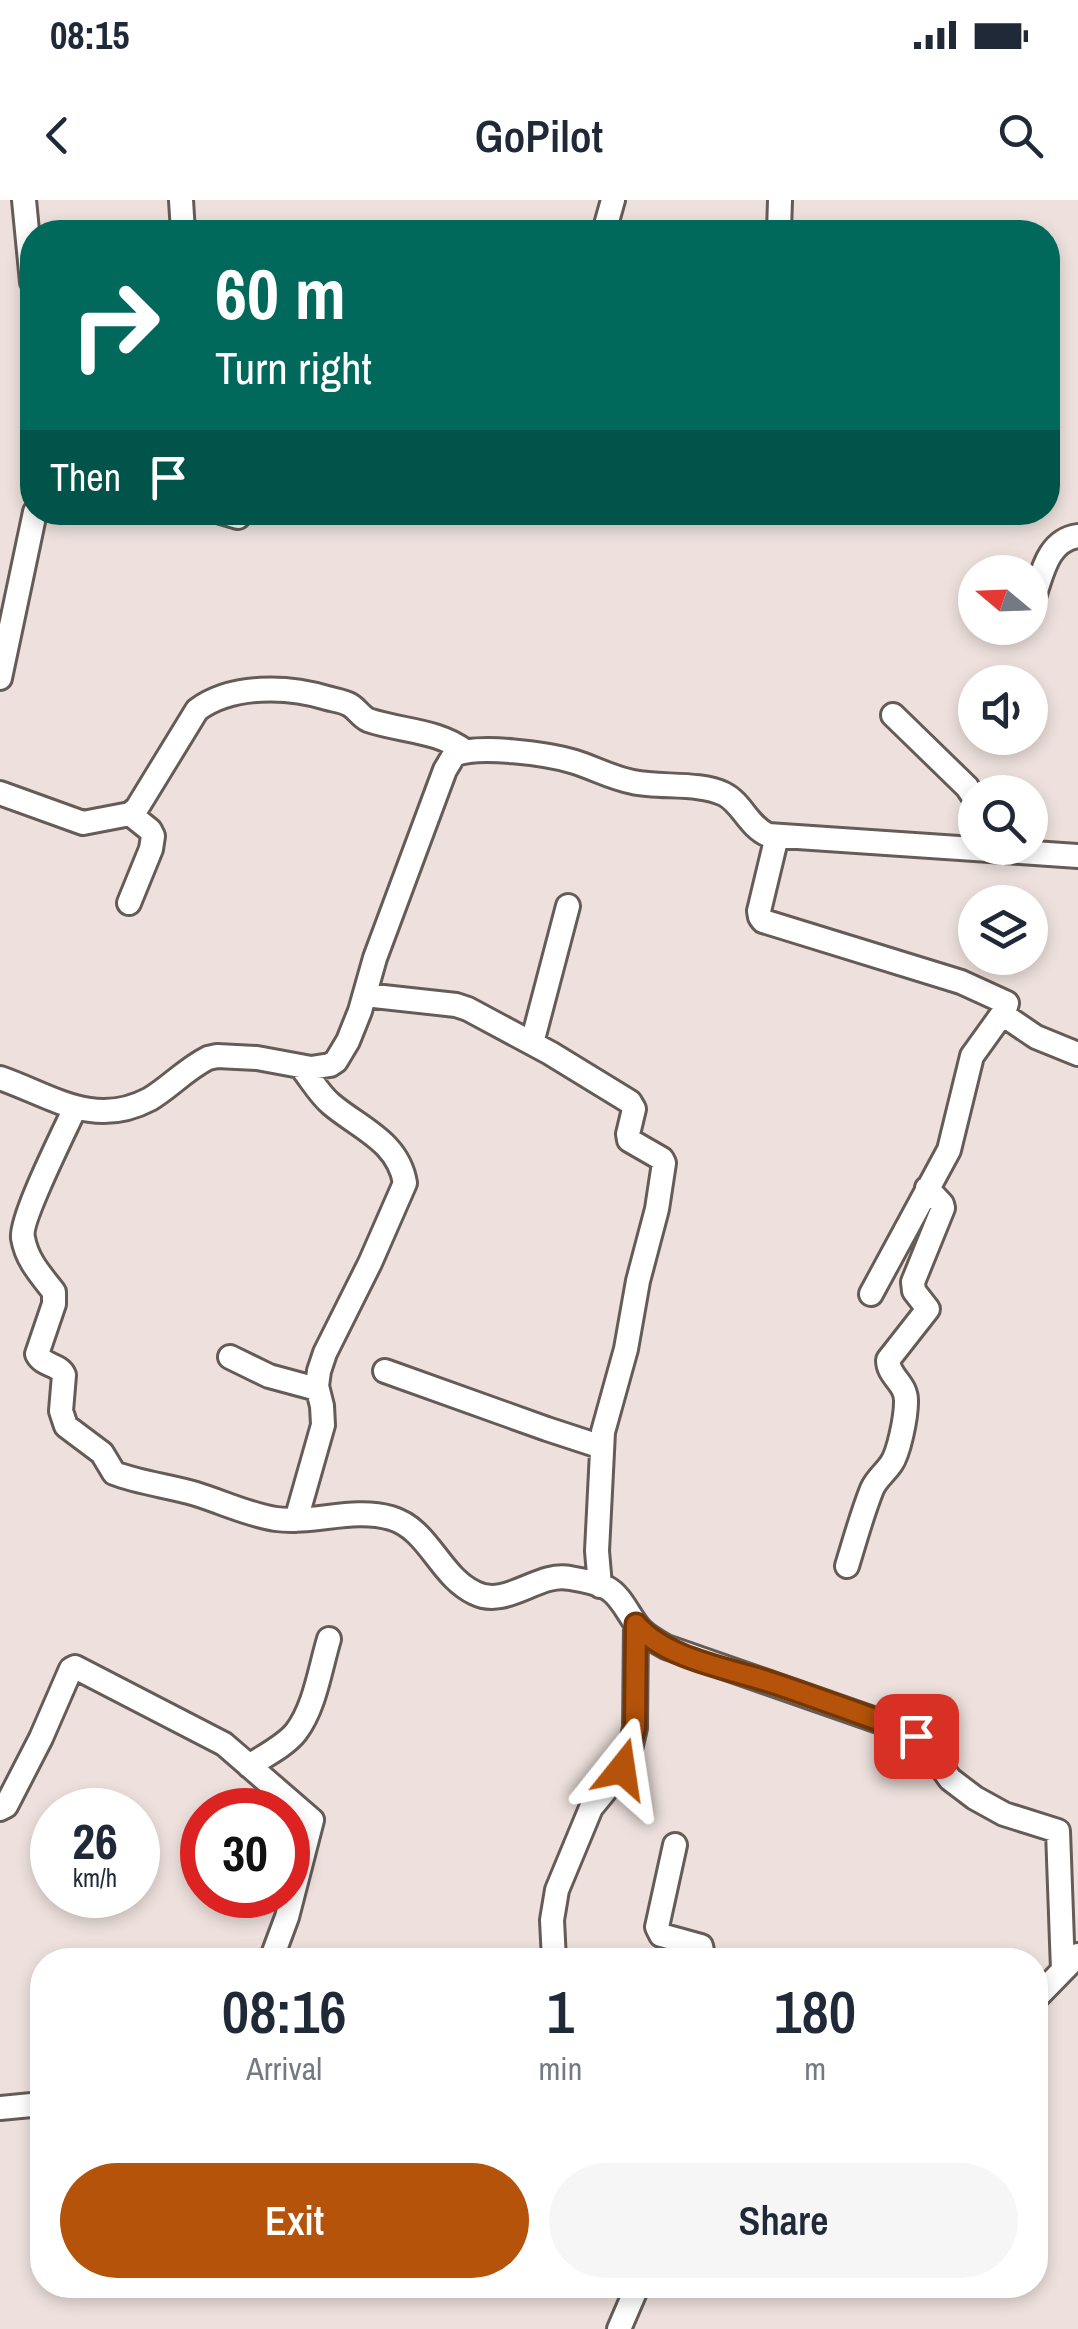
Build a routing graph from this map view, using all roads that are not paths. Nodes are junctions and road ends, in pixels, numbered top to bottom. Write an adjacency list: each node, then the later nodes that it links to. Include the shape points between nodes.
1 (32, 525): 4 (street)
2 (1078, 536): 3 (street, via 1066,538)
3 (1048, 560)
4 (0, 678)
5 (893, 715): 7 (street)
6 (465, 751): 9 (street, via 310,693 238,694 198,710); 10 (street, via 549,756 638,784 717,791 755,828); 16 (street, via 445,770)
7 (958, 778)
8 (0, 793): 9 (street, via 83,824)
9 (130, 814): 14 (street, via 154,836)
10 (777, 836): 11 (street); 17 (street, via 761,920 977,988 1007,1003)
11 (958, 847)
12 (1048, 854): 13 (street)
13 (1078, 856)
14 (129, 903)
15 (568, 906): 18 (street)
16 (365, 994): 18 (street, via 456,1005); 20 (street, via 336,1061)
17 (1002, 1014): 19 (street); 23 (street, via 972,1056 953,1140)
18 (532, 1043): 28 (street, via 630,1102 628,1137 664,1163)
19 (1078, 1054)
20 (301, 1066): 22 (street, via 218,1056 129,1108); 27 (street, via 326,1099 383,1142 406,1183 324,1354)
21 (0, 1078): 22 (street)
22 (75, 1108): 29 (street, via 22,1231 32,1264 54,1292 37,1354 64,1375 66,1426 120,1476)
23 (927, 1188): 24 (street); 30 (street, via 944,1208 912,1282 928,1309 888,1360 906,1394 903,1421)
24 (871, 1294)
25 (230, 1357): 27 (street)
26 (385, 1371): 28 (street)
27 (317, 1390): 29 (street, via 323,1425)
28 (602, 1447): 31 (street)
29 (296, 1520): 31 (street, via 368,1514 408,1524 445,1568 482,1596 559,1576)
30 (847, 1566)
31 (600, 1586): 32 (street, via 615,1594)
32 (636, 1624): 38 (street, via 631,1745 618,1775 591,1808 557,1890); 40 (street, via 658,1643 694,1658 910,1732 974,1798 1057,1830 1060,1914)
33 (328, 1639): 34 (street, via 294,1734)
34 (249, 1766): 35 (street, via 224,1744 76,1667); 37 (street, via 312,1820)
35 (0, 1809)
36 (675, 1845): 39 (street, via 658,1932)
37 (276, 1948)
38 (553, 1948)
39 (701, 1948)
40 (1070, 1963): 41 (street)
41 (1048, 1986)
42 (30, 2105): 43 (street)
43 (0, 2108)
44 (633, 2298): 45 (street)
45 (620, 2329)

